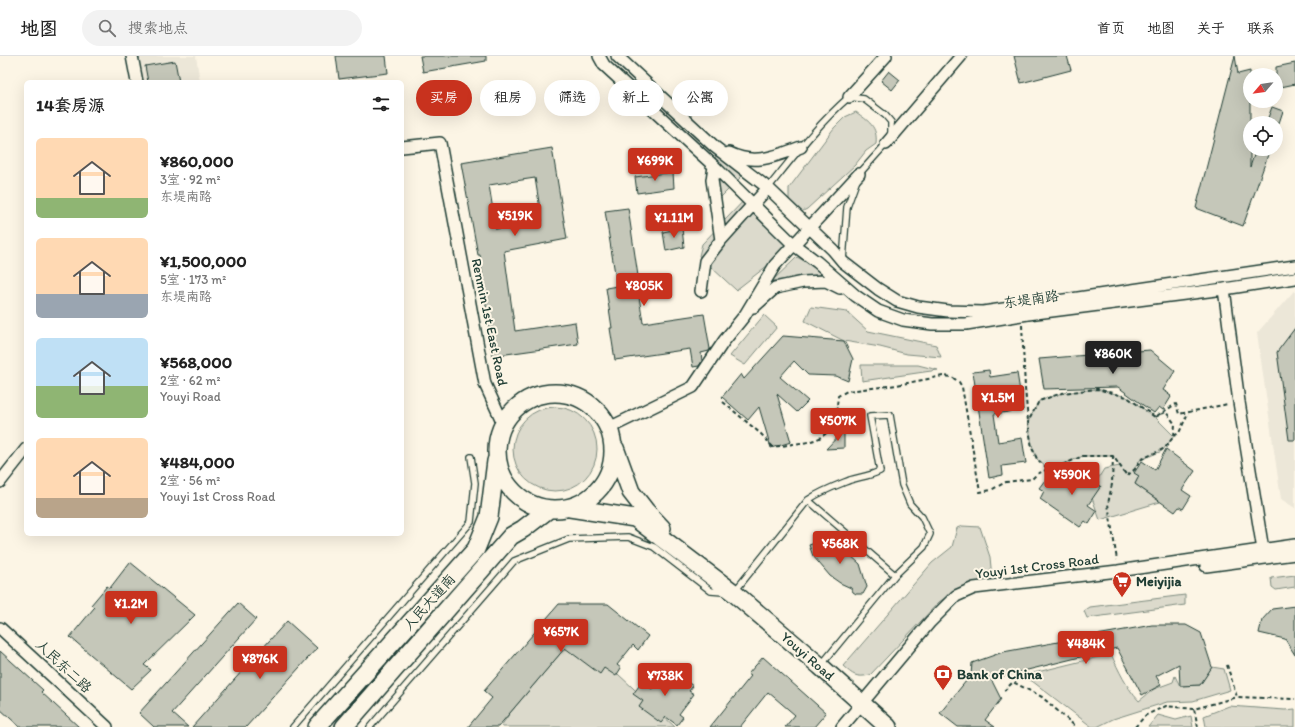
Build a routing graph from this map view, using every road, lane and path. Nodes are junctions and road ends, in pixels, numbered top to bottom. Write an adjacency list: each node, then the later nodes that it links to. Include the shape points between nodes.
1 (132, 56): 6 (street)
2 (599, 56): 12 (street, 东堤南路, via 604,65)
3 (617, 56): 10 (street, 东堤南路)
4 (886, 56): 7 (street)
5 (961, 56): 8 (street)
6 (137, 80)
7 (849, 97): 8 (lane, via 864,99 891,122); 11 (lane)
8 (886, 144): 13 (lane)
9 (404, 147): 32 (street, Renmin 1st East Road, via 440,143 485,384)
10 (715, 147): 11 (street, via 745,159 768,159); 14 (street, 东堤南路)
11 (801, 147): 14 (lane)
12 (714, 166): 15 (street, 东堤南路); 17 (street, via 712,180)
13 (859, 174): 16 (street); 19 (lane, via 847,207)
14 (768, 188): 15 (street); 16 (street, 东堤南路)
15 (753, 205): 17 (street); 18 (street, 东堤南路)
16 (810, 228): 18 (street); 19 (street, 东堤南路)
17 (721, 240): 23 (street, via 705,261)
18 (794, 245): 24 (street, 东堤南路); 25 (street, via 775,265)
19 (843, 262): 20 (street, 东堤南路, via 898,301 948,311 983,312)
20 (1295, 266)
21 (1295, 278): 22 (street, 东堤南路)
22 (1224, 289): 26 (street, 东堤南路); 28 (street)
23 (701, 291)
24 (856, 296): 25 (street, via 826,281 803,282 775,288); 26 (street, 东堤南路, via 878,311 918,323 966,324)
25 (745, 315): 33 (street, via 693,386)
26 (1022, 316): 31 (path)
27 (723, 402): 39 (path, via 772,446 779,447 813,442 827,434 833,424 838,396 847,391 943,376 952,377 962,387 980,492 991,490 1006,482 1032,479)
28 (1239, 402): 29 (path); 45 (street)
29 (1188, 412): 30 (path, via 1179,414 1176,404); 34 (path, via 1180,433)
30 (1155, 417): 31 (path, via 1127,397 1097,389 1062,393 1039,401); 34 (path, via 1166,412 1175,424)
31 (1028, 422): 39 (path, via 1032,448 1037,459)
32 (503, 424): 33 (main road, via 515,408 530,398 548,392 567,393 584,400 599,412); 36 (main road, via 498,439)
33 (611, 435): 42 (main road, via 613,459 609,476 595,494); 49 (main road, Youyi Road, via 631,492 668,535)
34 (1174, 436): 37 (path, via 1165,448 1140,460 1135,470 1126,476)
35 (24, 452): 40 (street)
36 (497, 455): 43 (main road, via 500,471 519,497); 60 (main road, 人民大道南, via 488,517 476,549)
37 (1113, 456): 39 (path, via 1083,456); 47 (path, via 1108,504)
38 (471, 457): 59 (lane, via 475,483 471,522)
39 (1048, 468)
40 (0, 482)
41 (808, 500): 48 (lane); 48 (lane, via 821,491 880,471 870,416 890,415 902,485 910,504 922,517 930,534 924,547); 49 (lane)
42 (570, 508): 43 (main road); 49 (main road, Youyi Road, via 635,518)
43 (549, 509): 61 (main road, 人民大道南, via 511,536)
44 (1295, 545): 45 (street, Youyi 1st Cross Road)
45 (1263, 550): 47 (street, Youyi 1st Cross Road)
46 (1295, 554): 56 (street, Youyi 1st Cross Road, via 976,596 961,602 939,619)
47 (1118, 571): 56 (street, Youyi 1st Cross Road, via 974,588 956,596 930,622)
48 (895, 575): 52 (lane)
49 (730, 590): 52 (main road, Youyi Road); 62 (lane, via 711,591 654,547 628,537 569,539 514,560)
50 (0, 628): 58 (street, 人民东二路)
51 (1228, 665): 54 (path)
52 (820, 666): 56 (main road, Youyi Road)
53 (1004, 691): 65 (path, via 1013,682 1042,696)
54 (1237, 697): 55 (path); 57 (path)
55 (1295, 700)
56 (864, 705): 63 (street, Youyi 1st Cross Road); 64 (main road, Youyi Road)
57 (1194, 709): 66 (path, via 1166,706 1146,715); 67 (path)
58 (107, 727)
59 (293, 727)
60 (317, 727)
61 (344, 727)
62 (370, 727)
63 (842, 727)
64 (888, 727)
65 (1076, 727)
66 (1136, 727)
67 (1198, 727)

